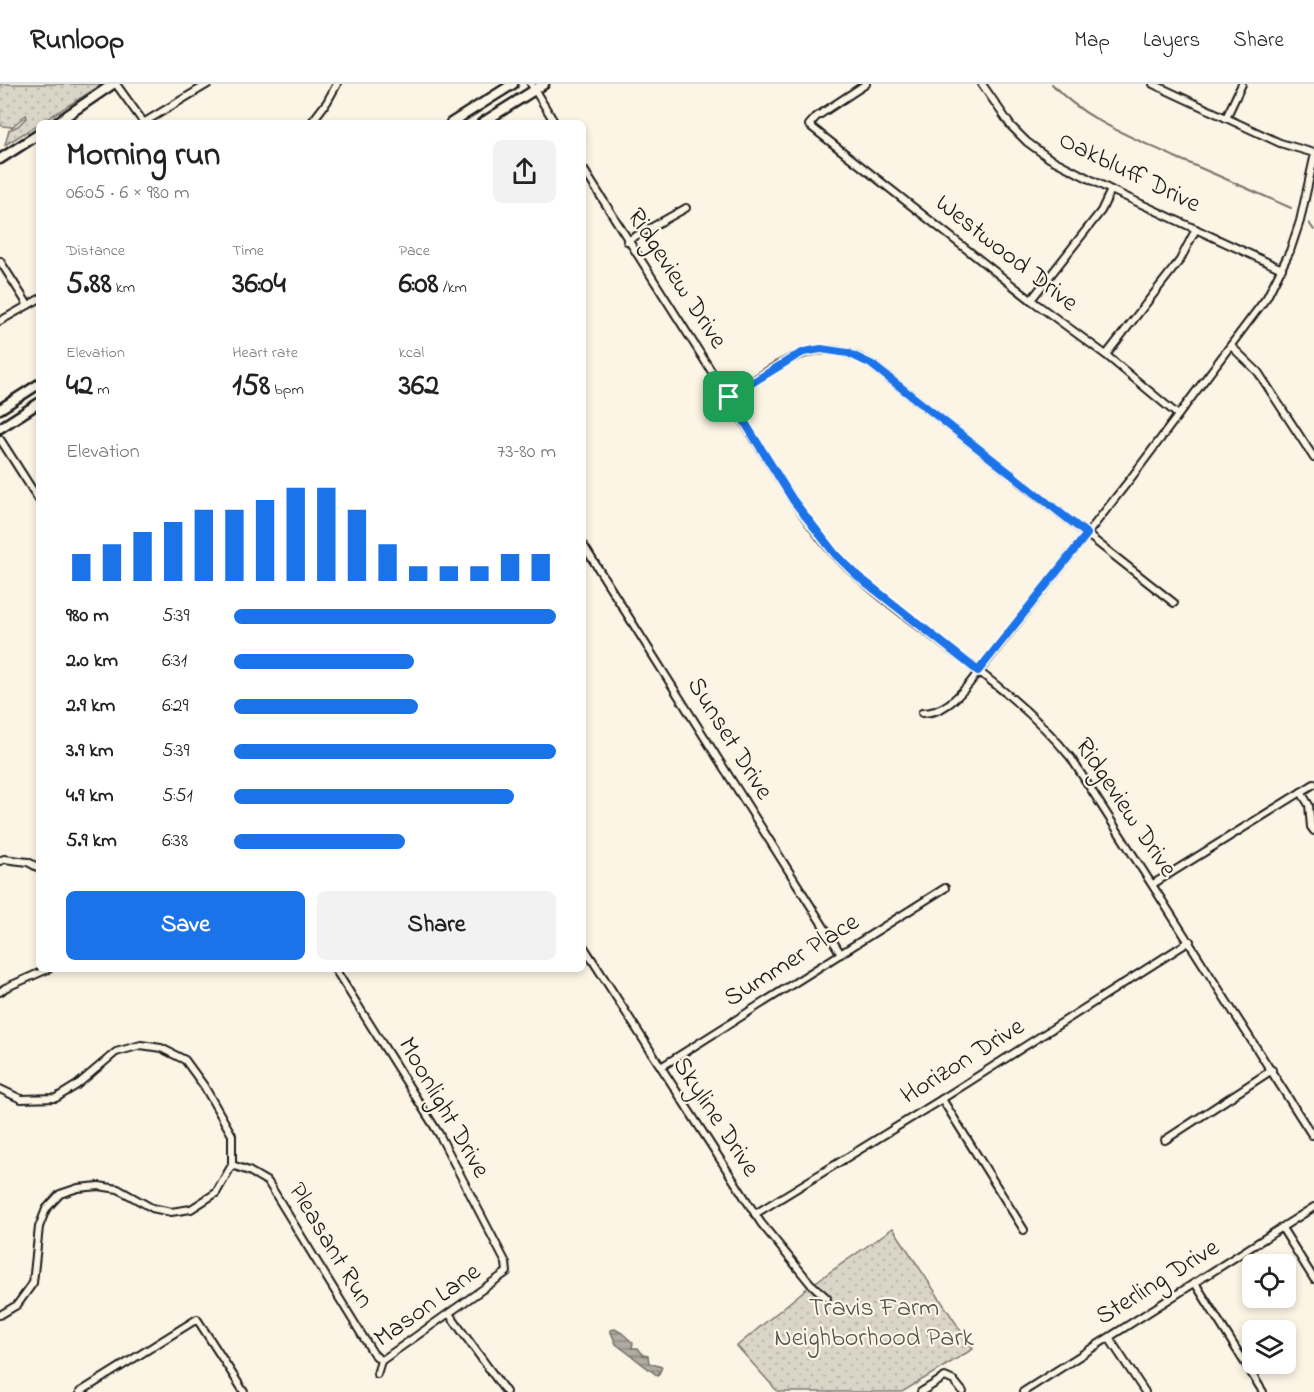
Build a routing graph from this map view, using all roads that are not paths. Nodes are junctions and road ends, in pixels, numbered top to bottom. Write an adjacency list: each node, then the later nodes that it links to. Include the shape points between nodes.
1 (115, 84): 12 (main road); 13 (street)
2 (208, 84): 14 (street)
3 (337, 84): 15 (street)
4 (513, 84): 16 (main road)
5 (544, 84): 10 (main road)
6 (866, 84): 30 (street, Westwood Drive, via 809,124)
7 (981, 84): 24 (street, Oakbluff Drive, via 998,110 1028,142 1049,158)
8 (1153, 84): 11 (street)
9 (1242, 84): 11 (street)
10 (533, 87): 17 (main road); 18 (street)
11 (1226, 118): 20 (street, via 1280,143)
12 (61, 120)
13 (141, 120)
14 (148, 120)
15 (313, 120)
16 (456, 120)
17 (486, 120)
18 (553, 120)
19 (36, 136): 22 (main road)
20 (1314, 153)
21 (1314, 158): 29 (street, via 1300,221)
22 (0, 159)
23 (586, 173): 27 (street, Ridgeview Drive)
24 (1111, 190): 26 (street, Oakbluff Drive); 30 (street, via 1101,211)
25 (686, 208): 27 (street)
26 (1196, 228): 29 (street, Oakbluff Drive); 35 (street, via 1180,260)
27 (627, 241): 37 (street, Ridgeview Drive)
28 (0, 261): 32 (street)
29 (1282, 269): 34 (street)
30 (1031, 300): 35 (street, Westwood Drive)
31 (36, 301): 32 (street)
32 (28, 305): 33 (street)
33 (0, 321)
34 (1232, 346): 40 (street); 43 (street, via 1258,372)
35 (1106, 355): 40 (street, Westwood Drive)
36 (36, 386): 39 (main road)
37 (729, 397): 45 (street, via 804,352 833,350 858,357); 48 (street, Ridgeview Drive, via 793,500 835,554)
38 (36, 405): 41 (main road)
39 (0, 409)
40 (1178, 415): 45 (street)
41 (0, 428)
42 (0, 439): 44 (street)
43 (1314, 458)
44 (36, 495)
45 (1087, 534): 47 (street); 48 (street)
46 (586, 549): 59 (street, Sunset Drive)
47 (1174, 603)
48 (978, 671): 49 (street, via 960,695 942,709); 55 (street, Ridgeview Drive, via 1063,748)
49 (922, 713)
50 (1314, 784): 51 (street)
51 (1301, 792): 52 (street, via 1309,804); 55 (street)
52 (1314, 831)
53 (0, 861): 54 (street, via 28,862)
54 (36, 866)
55 (1153, 884): 57 (street, Ridgeview Drive)
56 (945, 888): 59 (street, Summer Place)
57 (1190, 941): 64 (street, Ridgeview Drive); 66 (street, Horizon Drive)
58 (586, 950): 63 (street, Skyline Drive)
59 (841, 954): 63 (street, Summer Place)
60 (41, 972): 62 (street)
61 (337, 972): 74 (street, Moonlight Drive, via 440,1134)
62 (0, 992)
63 (661, 1067): 71 (street, Skyline Drive)
64 (1272, 1070): 67 (street, Ridgeview Drive); 68 (street)
65 (0, 1089): 69 (street, via 21,1099 56,1098 116,1052 141,1045 161,1048 185,1060 204,1086 232,1135)
66 (942, 1099): 71 (street, Horizon Drive); 73 (street)
67 (1312, 1135)
68 (1165, 1140)
69 (232, 1165): 79 (street, via 216,1193 191,1209 171,1212 152,1208 118,1189 99,1186 60,1194 45,1209 39,1227 33,1283 17,1305); 81 (street, Pleasant Run, via 268,1182)
70 (1314, 1207): 72 (street, Sterling Drive)
71 (755, 1214): 77 (street, Skyline Drive, via 810,1283)
72 (1282, 1228): 75 (street); 76 (street, Sterling Drive)
73 (1024, 1230)
74 (507, 1272): 78 (street, Mason Lane)
75 (1314, 1279)
76 (1195, 1283): 80 (street, Sterling Drive); 91 (street)
77 (827, 1298)
78 (450, 1314): 81 (street, Mason Lane); 86 (street)
79 (0, 1315)
80 (1109, 1338): 89 (street, Sterling Drive); 90 (street)
81 (381, 1361): 82 (street, Mason Lane)
82 (377, 1374)
83 (90, 1389): 84 (street); 85 (street, via 197,1319)
84 (80, 1392)
85 (244, 1392)
86 (506, 1392)
87 (921, 1392): 88 (street, via 945,1377)
88 (963, 1392)
89 (1023, 1392)
90 (1145, 1392)
91 (1263, 1392)

